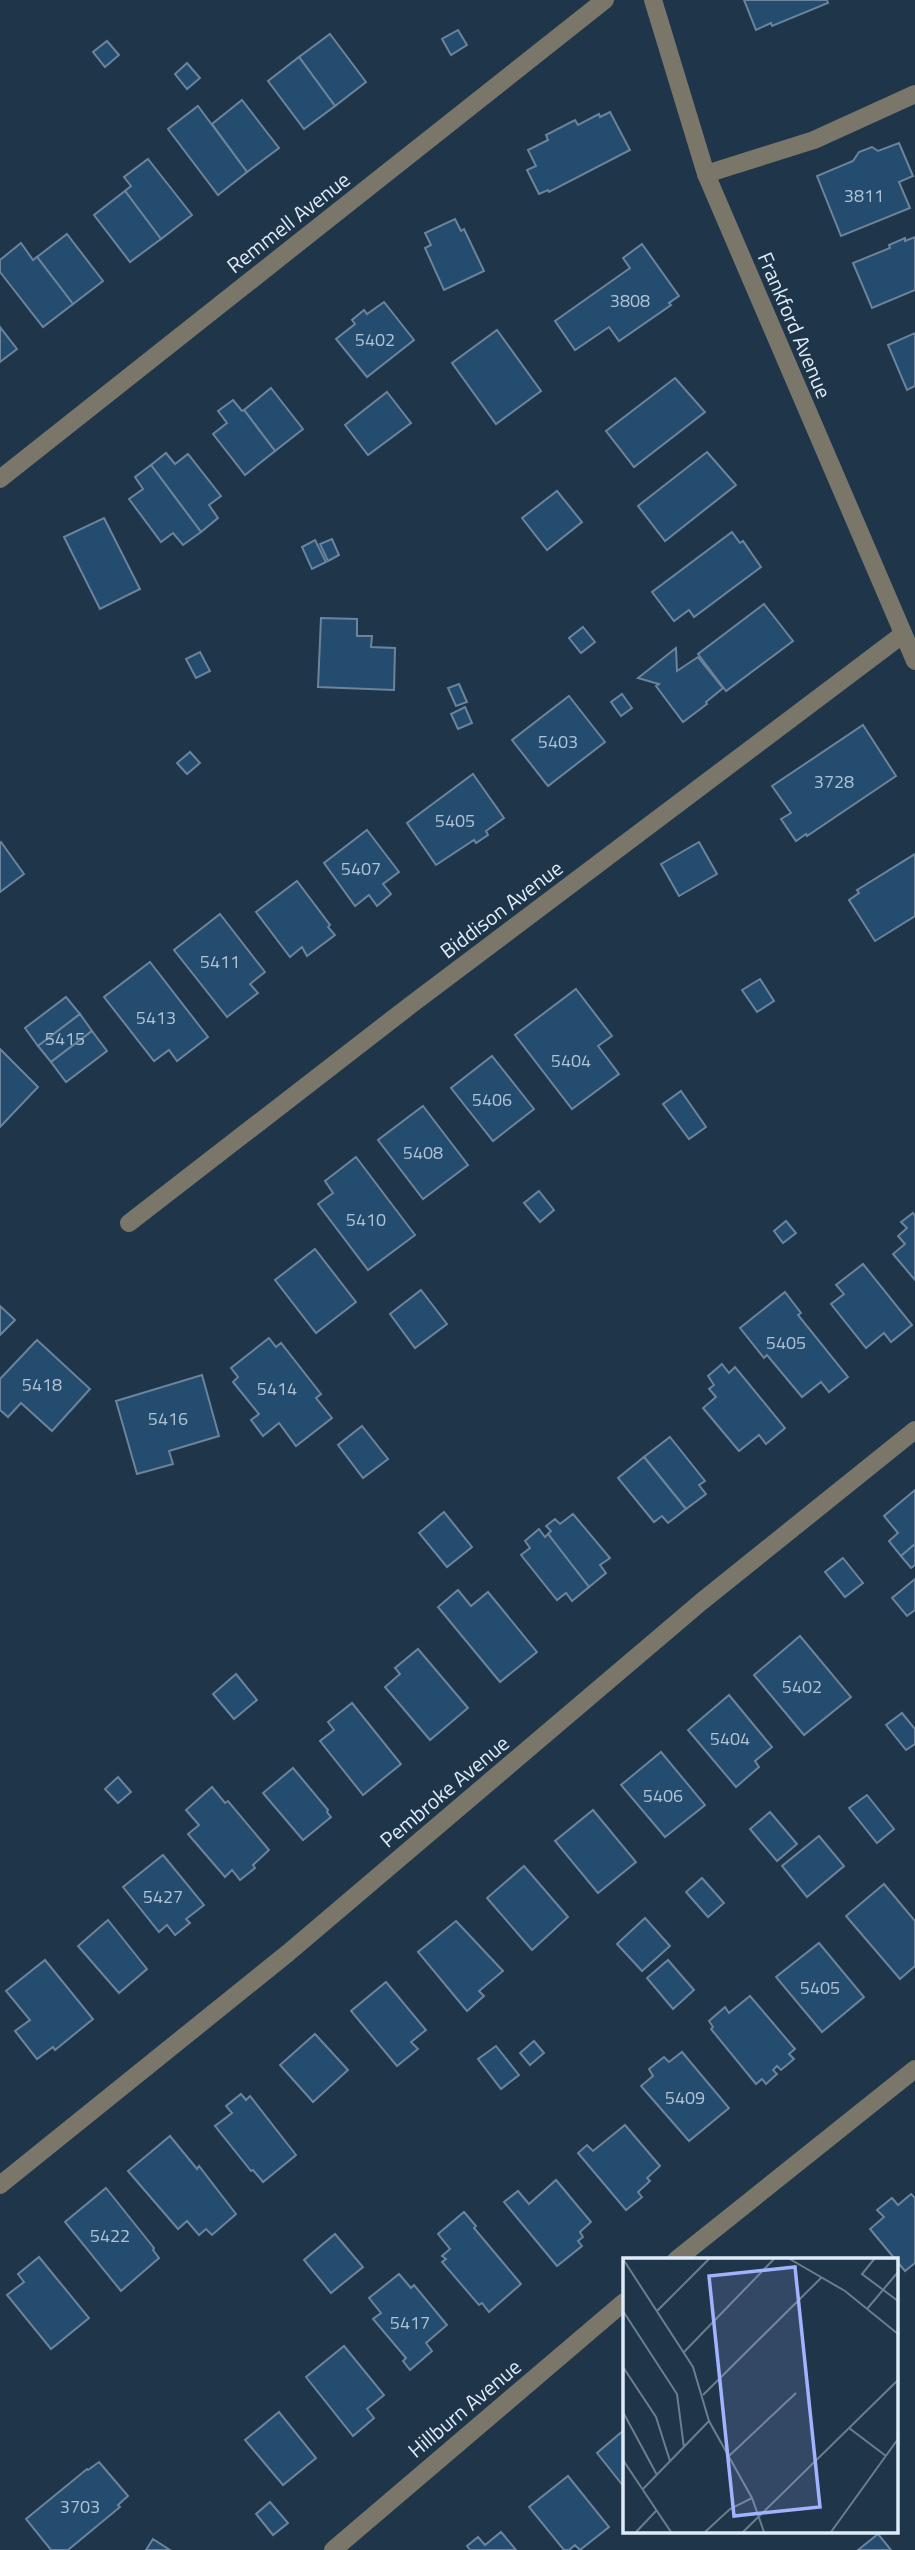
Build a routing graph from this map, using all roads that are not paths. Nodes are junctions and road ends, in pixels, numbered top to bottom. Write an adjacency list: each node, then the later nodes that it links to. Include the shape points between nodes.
1 (605, 0): 5 (street, Remmell Avenue)
2 (653, 0): 4 (street, Frankford Avenue)
3 (915, 94): 4 (street, via 814,140)
4 (706, 174): 6 (street, Frankford Avenue)
5 (0, 479)
6 (902, 635): 7 (street, Frankford Avenue); 8 (street, Biddison Avenue)
7 (915, 661)
8 (130, 1223)
9 (915, 1430): 11 (street, Pembroke Avenue, via 701,1602 288,1953)
10 (915, 2069): 12 (street)
11 (0, 2185)
12 (677, 2258)
13 (623, 2304): 14 (street, Hillburn Avenue)
14 (333, 2550)

